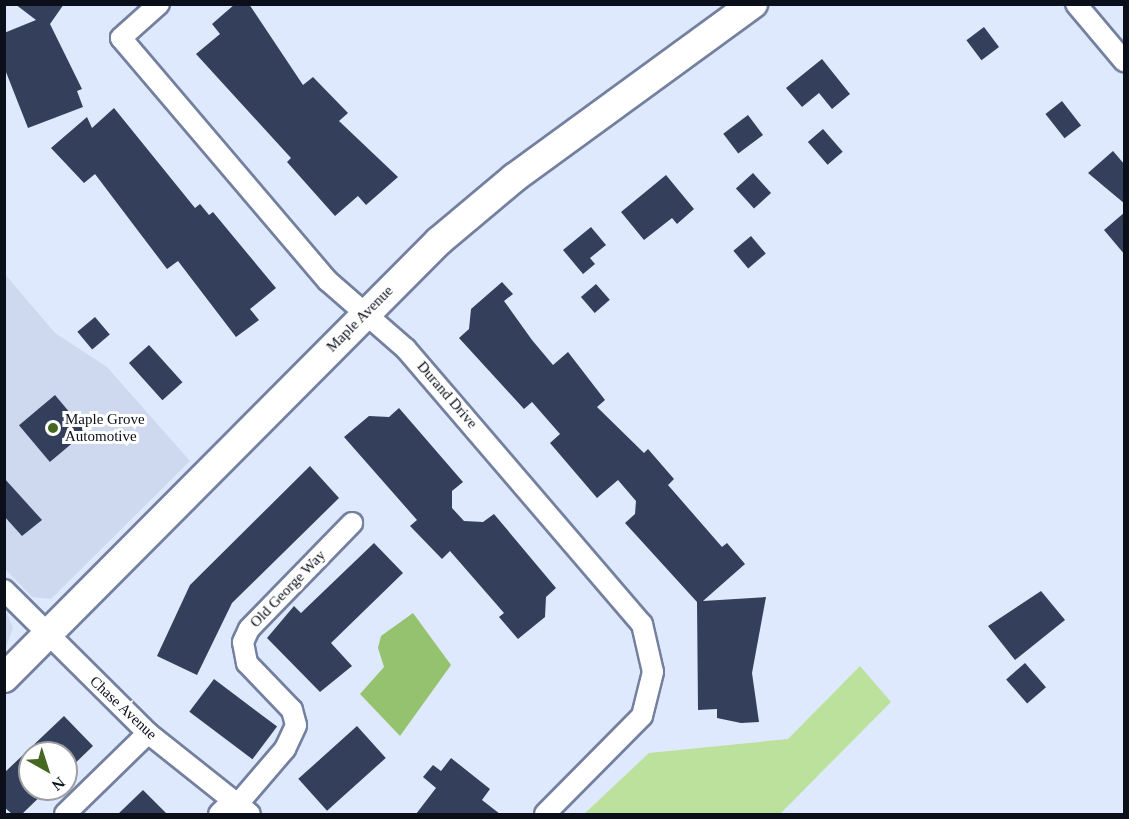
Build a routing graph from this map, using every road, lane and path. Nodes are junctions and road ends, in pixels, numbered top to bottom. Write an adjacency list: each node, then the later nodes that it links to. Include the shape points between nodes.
1 (159, 4): 5 (street, Durand Drive, via 121,38 328,281)
2 (753, 4): 5 (main road, Maple Avenue, via 506,185)
3 (1077, 4): 4 (street)
4 (1125, 61)
5 (365, 312): 8 (main road, Maple Avenue); 13 (street, Durand Drive, via 406,349 614,587 649,641 653,672 642,716)
6 (352, 523): 11 (street, Old George Way, via 249,629 243,642 247,663 292,710 296,725 285,749)
7 (4, 590): 8 (street, Chase Avenue)
8 (47, 635): 9 (main road, Maple Avenue); 10 (street, Chase Avenue)
9 (4, 678)
10 (148, 733): 11 (street, Chase Avenue); 12 (street)
11 (235, 809)
12 (65, 814)
13 (545, 814)

